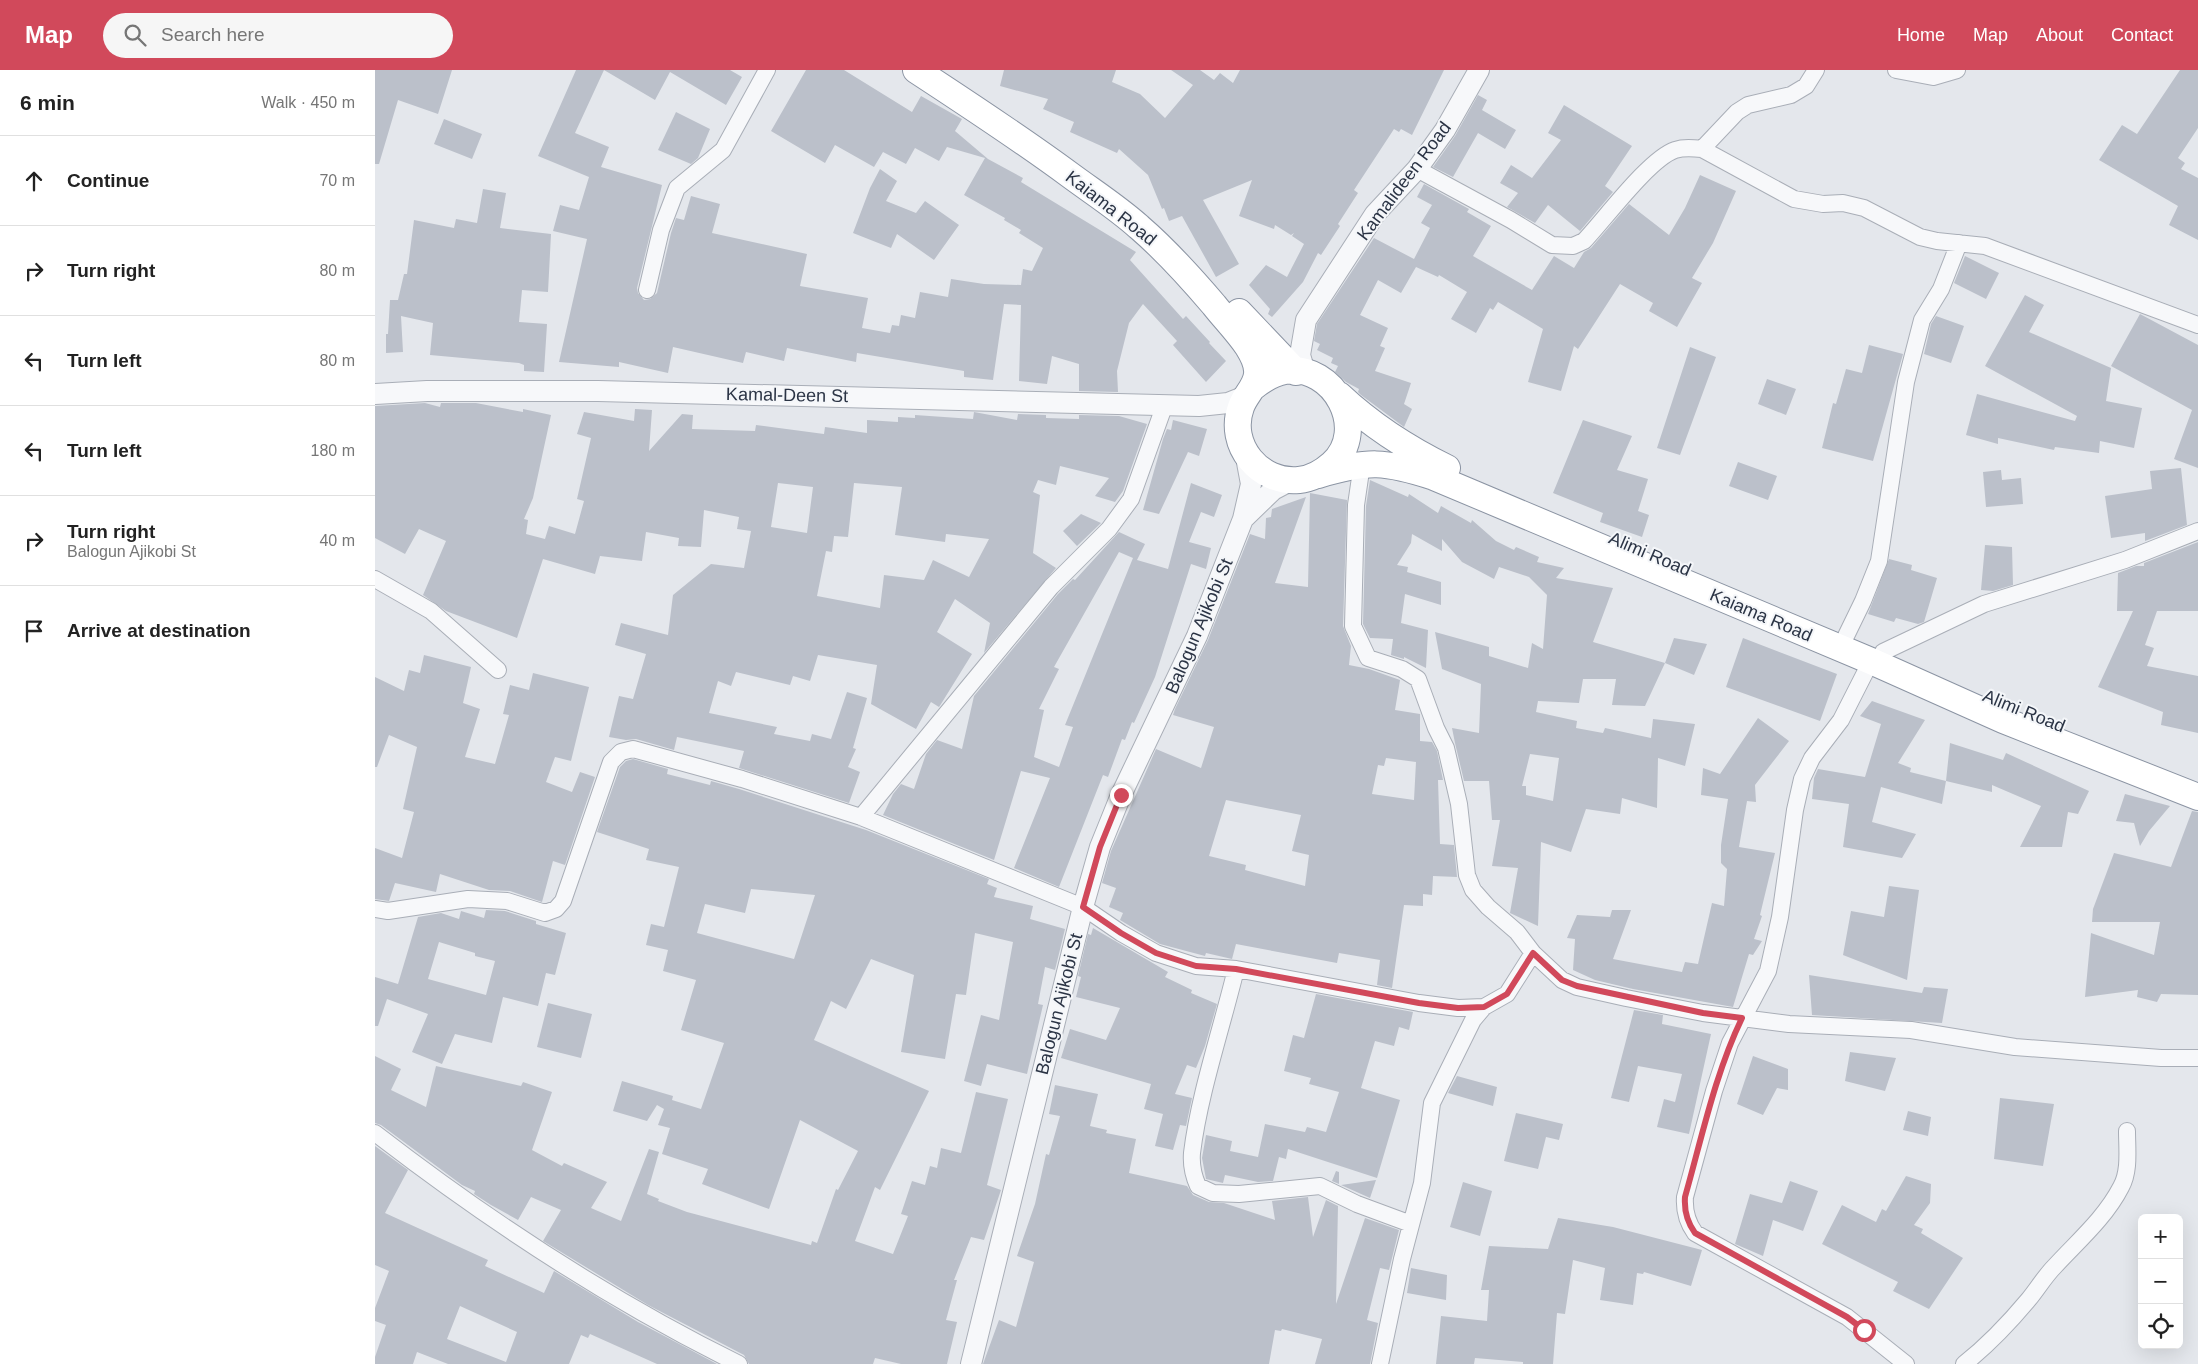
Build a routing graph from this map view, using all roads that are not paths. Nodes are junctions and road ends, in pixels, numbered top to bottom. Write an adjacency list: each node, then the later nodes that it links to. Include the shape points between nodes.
1 (767, 70): 11 (street, via 723,150 677,188 661,230)
2 (915, 70): 14 (highway, Kaiama Road, via 1112,205 1168,254 1253,355 1257,372)
3 (943, 70): 13 (highway, Kaiama Road, via 1089,169 1153,219)
4 (1479, 70): 9 (street, Kamalideen Road, via 1445,130)
5 (1816, 70): 8 (street, via 1807,86 1791,95 1742,109)
6 (1896, 70): 7 (street, via 1933,77)
7 (1957, 70)
8 (1702, 149): 9 (street, via 1687,148 1664,156 1584,241 1573,246 1552,245); 10 (street, via 1794,200 1843,203 1864,208 1921,237)
9 (1417, 169): 13 (street, Kamalideen Road, via 1375,214 1306,320)
10 (1959, 243): 12 (street, via 1994,249); 26 (street, via 1941,289 1922,320 1906,382 1879,561)
11 (647, 290)
12 (2198, 325)
13 (1300, 372): 14 (highway, via 1286,371 1268,376); 16 (highway, via 1323,380)
14 (1250, 391): 18 (street, Kamal-Deen St, via 1228,403); 19 (highway, via 1241,406 1237,425)
15 (375, 394): 17 (street, Kamal-Deen St, via 427,390 598,391)
16 (1339, 395): 21 (highway, via 1346,412 1348,431 1343,450); 26 (highway, Alimi Road, via 1374,426 1425,458 1460,475)
17 (1165, 404): 18 (street, Kamal-Deen St); 31 (street, via 1131,500 1109,529 1045,594)
18 (1199, 406): 19 (street, via 1229,423)
19 (1242, 443): 22 (highway, via 1250,461 1265,473 1280,480); 23 (street, Balogun Ajikobi St, via 1251,484)
20 (1361, 464): 21 (highway, Kaiama Road); 27 (highway, Kaiama Road, via 1385,463 1434,477); 34 (street, via 1356,505 1353,626 1368,658 1402,669 1418,679 1446,748 1459,804 1467,875 1473,890 1517,932)
21 (1318, 475): 22 (highway)
22 (1291, 480): 23 (street, via 1273,490)
23 (1243, 519): 32 (street, Balogun Ajikobi St, via 1197,636 1121,795 1100,847)
24 (2198, 531): 27 (street, via 2125,560 1984,604)
25 (375, 579): 28 (street, via 431,611)
26 (1846, 636): 27 (highway, Alimi Road)
27 (1877, 656): 29 (highway, Alimi Road, via 1971,689); 30 (highway, Kaiama Road, via 2003,720); 37 (street, via 1841,720 1812,758 1802,779 1768,971)
28 (498, 670)
29 (2198, 780)
30 (2198, 797)
31 (861, 817): 32 (street); 33 (street, via 633,749 621,752 611,762 563,901 556,909 545,913 507,901 468,899 388,911)
32 (1083, 907): 35 (street, via 1156,953 1196,966); 43 (street, Balogun Ajikobi St)
33 (375, 909)
34 (1533, 953): 36 (street, via 1507,994); 37 (street, via 1562,980 1577,986 1703,1013)
35 (1236, 969): 36 (street, via 1419,1003 1458,1008); 41 (street, via 1192,1154 1192,1175 1198,1186 1213,1193 1239,1194 1320,1186)
36 (1484, 1007): 41 (street, via 1473,1020 1431,1103 1422,1183)
37 (1742, 1018): 38 (street, via 1789,1024 1911,1030 2015,1047); 45 (street, via 1717,1083 1685,1197 1684,1208 1689,1225 1695,1233 1847,1317)
38 (2198, 1058)
39 (2127, 1131): 46 (street, via 2126,1174 2122,1187 2085,1236 2054,1267 2023,1306 1985,1347)
40 (375, 1133): 42 (street, via 435,1180 557,1263)
41 (1411, 1224): 44 (street)
42 (739, 1364)
43 (971, 1364)
44 (1380, 1364)
45 (1906, 1364)
46 (1964, 1364)

